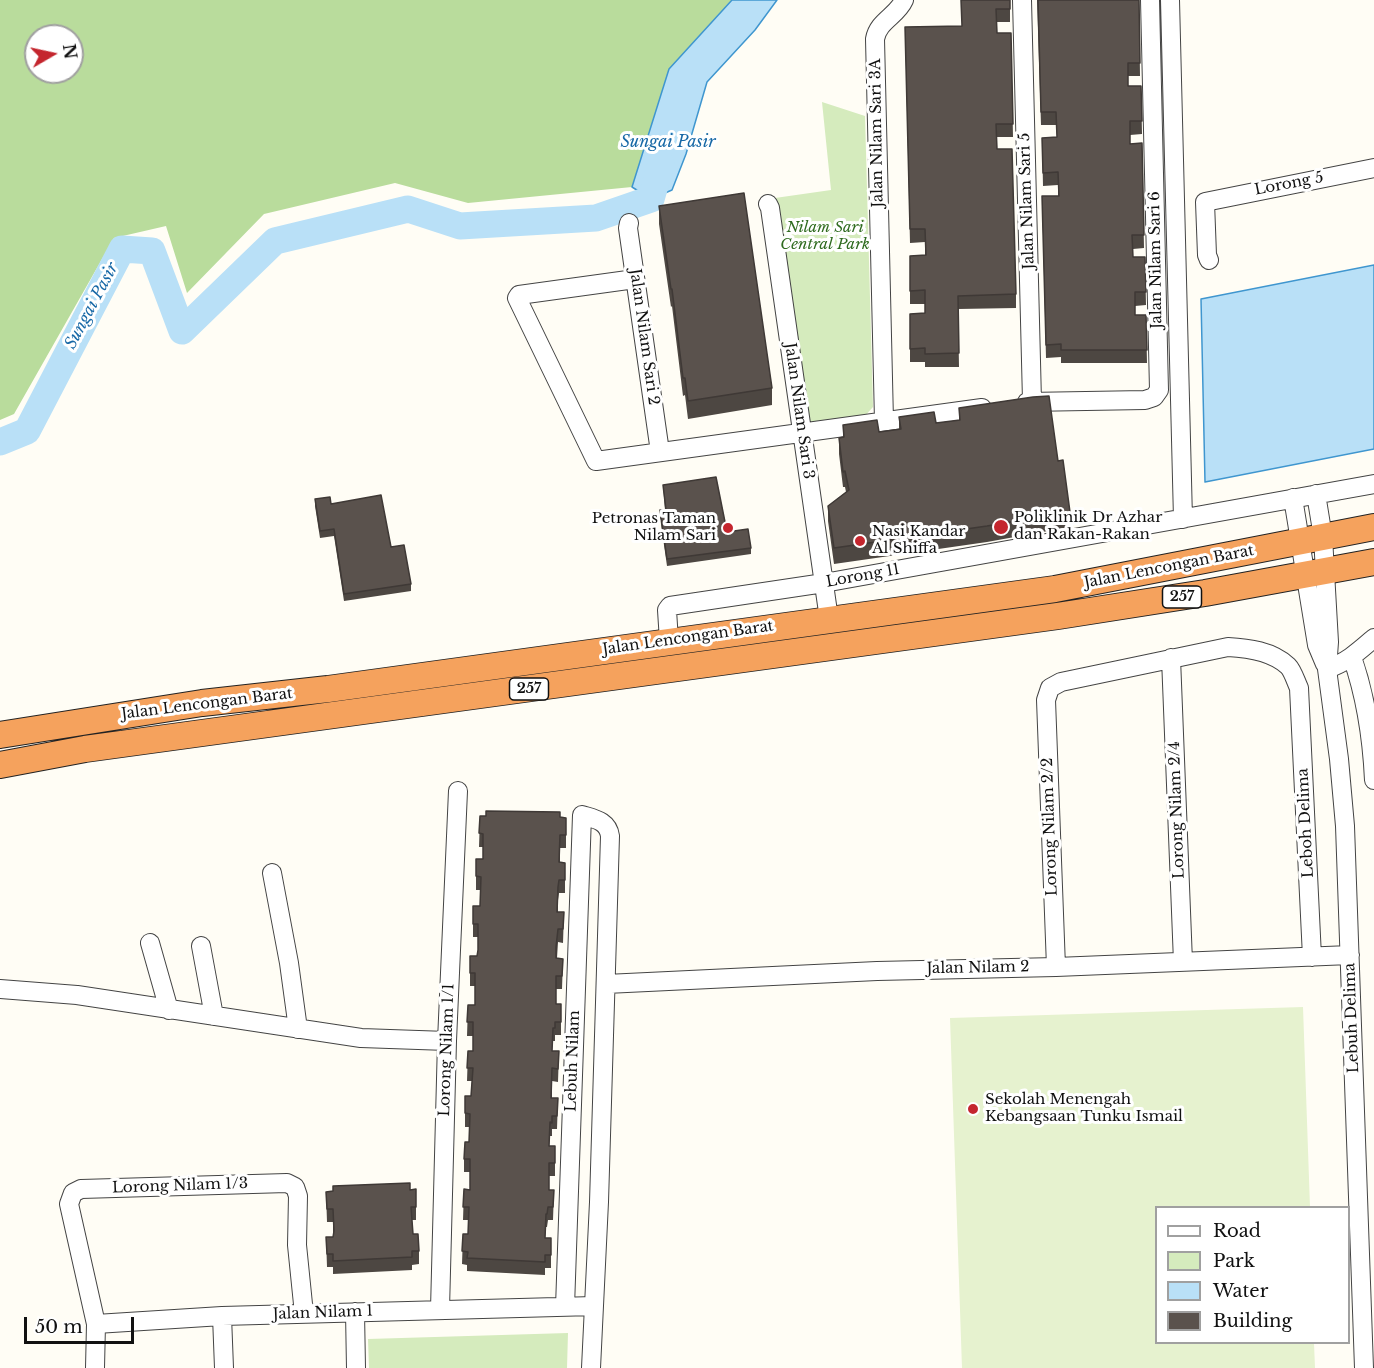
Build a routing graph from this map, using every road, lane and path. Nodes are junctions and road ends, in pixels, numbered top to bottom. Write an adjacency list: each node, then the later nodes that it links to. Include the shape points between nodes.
1 (904, 0): 11 (street, Jalan Nilam Sari 3A, via 876,31 875,39)
2 (1022, 0): 10 (street, Jalan Nilam Sari 5)
3 (1150, 0): 10 (street, Jalan Nilam Sari 6, via 1159,390 1155,397 1145,400)
4 (1170, 0): 17 (street)
5 (1374, 168): 8 (street, Lorong 5, via 1210,199 1205,202)
6 (768, 204): 12 (street, Jalan Nilam Sari 3)
7 (629, 223): 9 (street, Jalan Nilam Sari 2)
8 (1209, 260)
9 (636, 279): 13 (street, Jalan Nilam Sari 2); 13 (street, via 519,296 516,300 596,461)
10 (1032, 401): 11 (street)
11 (884, 421): 12 (street)
12 (801, 432): 13 (street); 22 (street, Jalan Nilam Sari 3)
13 (660, 452)
14 (1374, 484): 15 (street, Lorong 11)
15 (1316, 494): 16 (street, Lorong 11); 19 (street)
16 (1293, 498): 17 (street, Lorong 11); 19 (street)
17 (1183, 519): 22 (street, Lorong 11)
18 (1374, 527): 19 (highway, Jalan Lencongan Barat / 257)
19 (1311, 539): 21 (street, Lebuh Delima); 23 (highway, Jalan Lencongan Barat / 257, via 1055,589)
20 (1374, 562): 21 (highway, Jalan Lencongan Barat / 257)
21 (1315, 572): 28 (street, Lebuh Delima, via 1329,642); 30 (highway, Jalan Lencongan Barat / 257, via 1047,617 97,747)
22 (824, 583): 23 (street, Jalan Nilam Sari 3); 25 (street, Lorong 11, via 670,606)
23 (829, 619): 25 (highway, Jalan Lencongan Barat / 257)
24 (1374, 638): 26 (street)
25 (669, 641): 29 (highway, Jalan Lencongan Barat / 257, via 202,703)
26 (1352, 657): 28 (street); 31 (street, via 1369,721)
27 (1171, 658): 37 (street, Leboh Delima, via 1228,647 1250,648 1289,667 1299,688); 38 (street, Lorong Nilam 2/4); 39 (street, Lorong Nilam 2/2, via 1061,682 1050,688 1046,700)
28 (1327, 669): 36 (street, Lebuh Delima, via 1339,759)
29 (0, 735)
30 (0, 765)
31 (1374, 780)
32 (458, 791): 45 (street, Lorong Nilam 1/1)
33 (272, 873): 44 (street)
34 (150, 943): 42 (street)
35 (201, 946): 43 (street)
36 (1350, 956): 37 (street, Jalan Nilam 2); 46 (street, Lebuh Delima)
37 (1312, 957): 38 (street, Jalan Nilam 2)
38 (1183, 962): 39 (street, Jalan Nilam 2)
39 (1056, 967): 40 (street, Jalan Nilam 2)
40 (606, 984): 47 (street); 48 (street, Lebuh Nilam, via 609,828 582,815)
41 (0, 989): 42 (street)
42 (170, 1010): 43 (street)
43 (214, 1016): 44 (street)
44 (298, 1029): 45 (street, via 362,1038)
45 (447, 1041): 49 (street, Lorong Nilam 1/1)
46 (1367, 1220): 58 (street, Lebuh Delima)
47 (594, 1306): 48 (street, Jalan Nilam 1); 57 (street)
48 (565, 1307): 49 (street, Jalan Nilam 1)
49 (440, 1309): 50 (street, Jalan Nilam 1)
50 (355, 1312): 51 (street, Jalan Nilam 1); 56 (street)
51 (304, 1314): 52 (street, Jalan Nilam 1); 53 (street, Lorong Nilam 1/3, via 295,1187 287,1183 81,1190 73,1193 69,1204)
52 (222, 1316): 53 (street, Jalan Nilam 1); 55 (street)
53 (96, 1324): 54 (street)
54 (95, 1368)
55 (224, 1368)
56 (356, 1368)
57 (591, 1368)
58 (1364, 1368)

